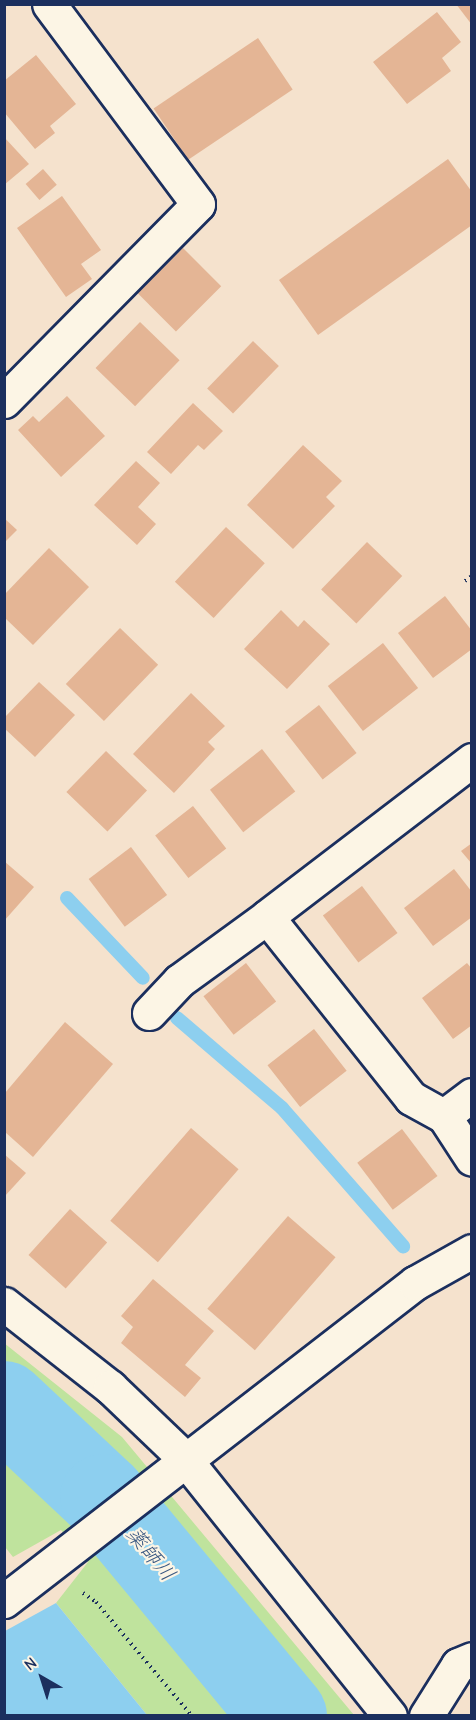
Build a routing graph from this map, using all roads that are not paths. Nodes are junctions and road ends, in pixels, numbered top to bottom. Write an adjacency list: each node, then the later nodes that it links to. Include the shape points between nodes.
1 (49, 4): 2 (street, via 198,204)
2 (4, 401)
3 (471, 760): 4 (street)
4 (267, 917): 5 (street, via 178,981); 7 (street, via 411,1098)
5 (149, 1013)
6 (471, 1095): 7 (street)
7 (444, 1116): 8 (street)
8 (471, 1159)
9 (471, 1251): 11 (street, via 415,1283)
10 (4, 1304): 11 (street, via 110,1387)
11 (174, 1468): 12 (street); 14 (street)
12 (4, 1602)
13 (471, 1659): 15 (street, via 458,1665)
14 (390, 1716)
15 (426, 1716)

